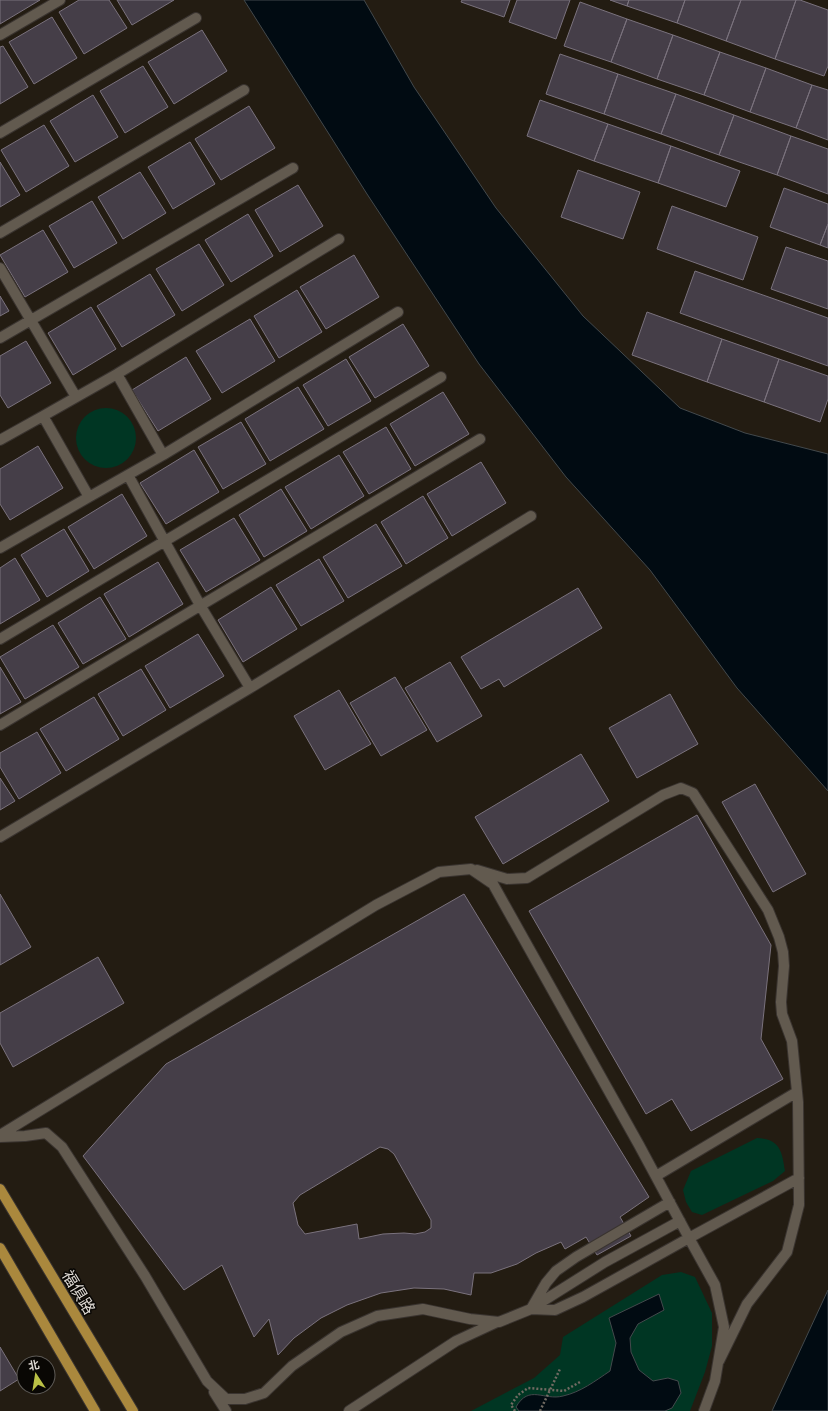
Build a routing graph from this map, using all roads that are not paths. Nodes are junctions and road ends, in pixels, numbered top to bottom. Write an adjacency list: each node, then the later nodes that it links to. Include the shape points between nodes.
1 (60, 0): 3 (street)
2 (196, 18): 5 (street)
3 (0, 35)
4 (244, 90): 7 (street)
5 (0, 133)
6 (293, 168): 11 (street)
7 (0, 233)
8 (339, 239): 13 (street)
9 (0, 268): 11 (street)
10 (398, 312): 19 (street)
11 (31, 320): 12 (street); 15 (street)
12 (0, 338)
13 (117, 374): 15 (street); 19 (street)
14 (442, 377): 23 (street)
15 (76, 397): 16 (street)
16 (43, 416): 18 (street); 21 (street)
17 (480, 439): 25 (street)
18 (0, 440)
19 (163, 455): 20 (street)
20 (128, 475): 21 (street); 23 (street)
21 (89, 497): 24 (street)
22 (531, 516): 27 (street)
23 (165, 541): 25 (street); 26 (street)
24 (0, 548)
25 (200, 605): 27 (street); 28 (street)
26 (0, 639)
27 (250, 688): 29 (street)
28 (0, 725)
29 (0, 836)
30 (471, 869): 31 (street, via 507,879 527,878 663,795 681,788 693,793 768,910 779,937 784,966 782,1014 792,1041); 32 (street, via 439,872 376,905); 33 (street, via 493,884)
31 (797, 1092): 33 (street); 34 (street)
32 (0, 1136): 43 (street, via 46,1133 62,1147 145,1276)
33 (656, 1176): 36 (street)
34 (798, 1178): 38 (street); 42 (street, via 799,1205 787,1252 747,1304)
35 (0, 1189): 45 (main road, 福俱路)
36 (670, 1202): 37 (street); 40 (street, via 556,1271)
37 (680, 1221): 38 (street); 40 (street, via 605,1262)
38 (689, 1238): 40 (street, via 555,1310); 42 (street, via 715,1285 724,1327)
39 (0, 1248): 44 (main road)
40 (531, 1309): 41 (street)
41 (499, 1322): 43 (street, via 470,1320 423,1309 377,1316 341,1332 292,1366 264,1393 226,1399); 47 (street, via 456,1341)
42 (719, 1361): 48 (street)
43 (207, 1381): 46 (street)
44 (95, 1411)
45 (133, 1411)
46 (226, 1411)
47 (349, 1411)
48 (704, 1411)

